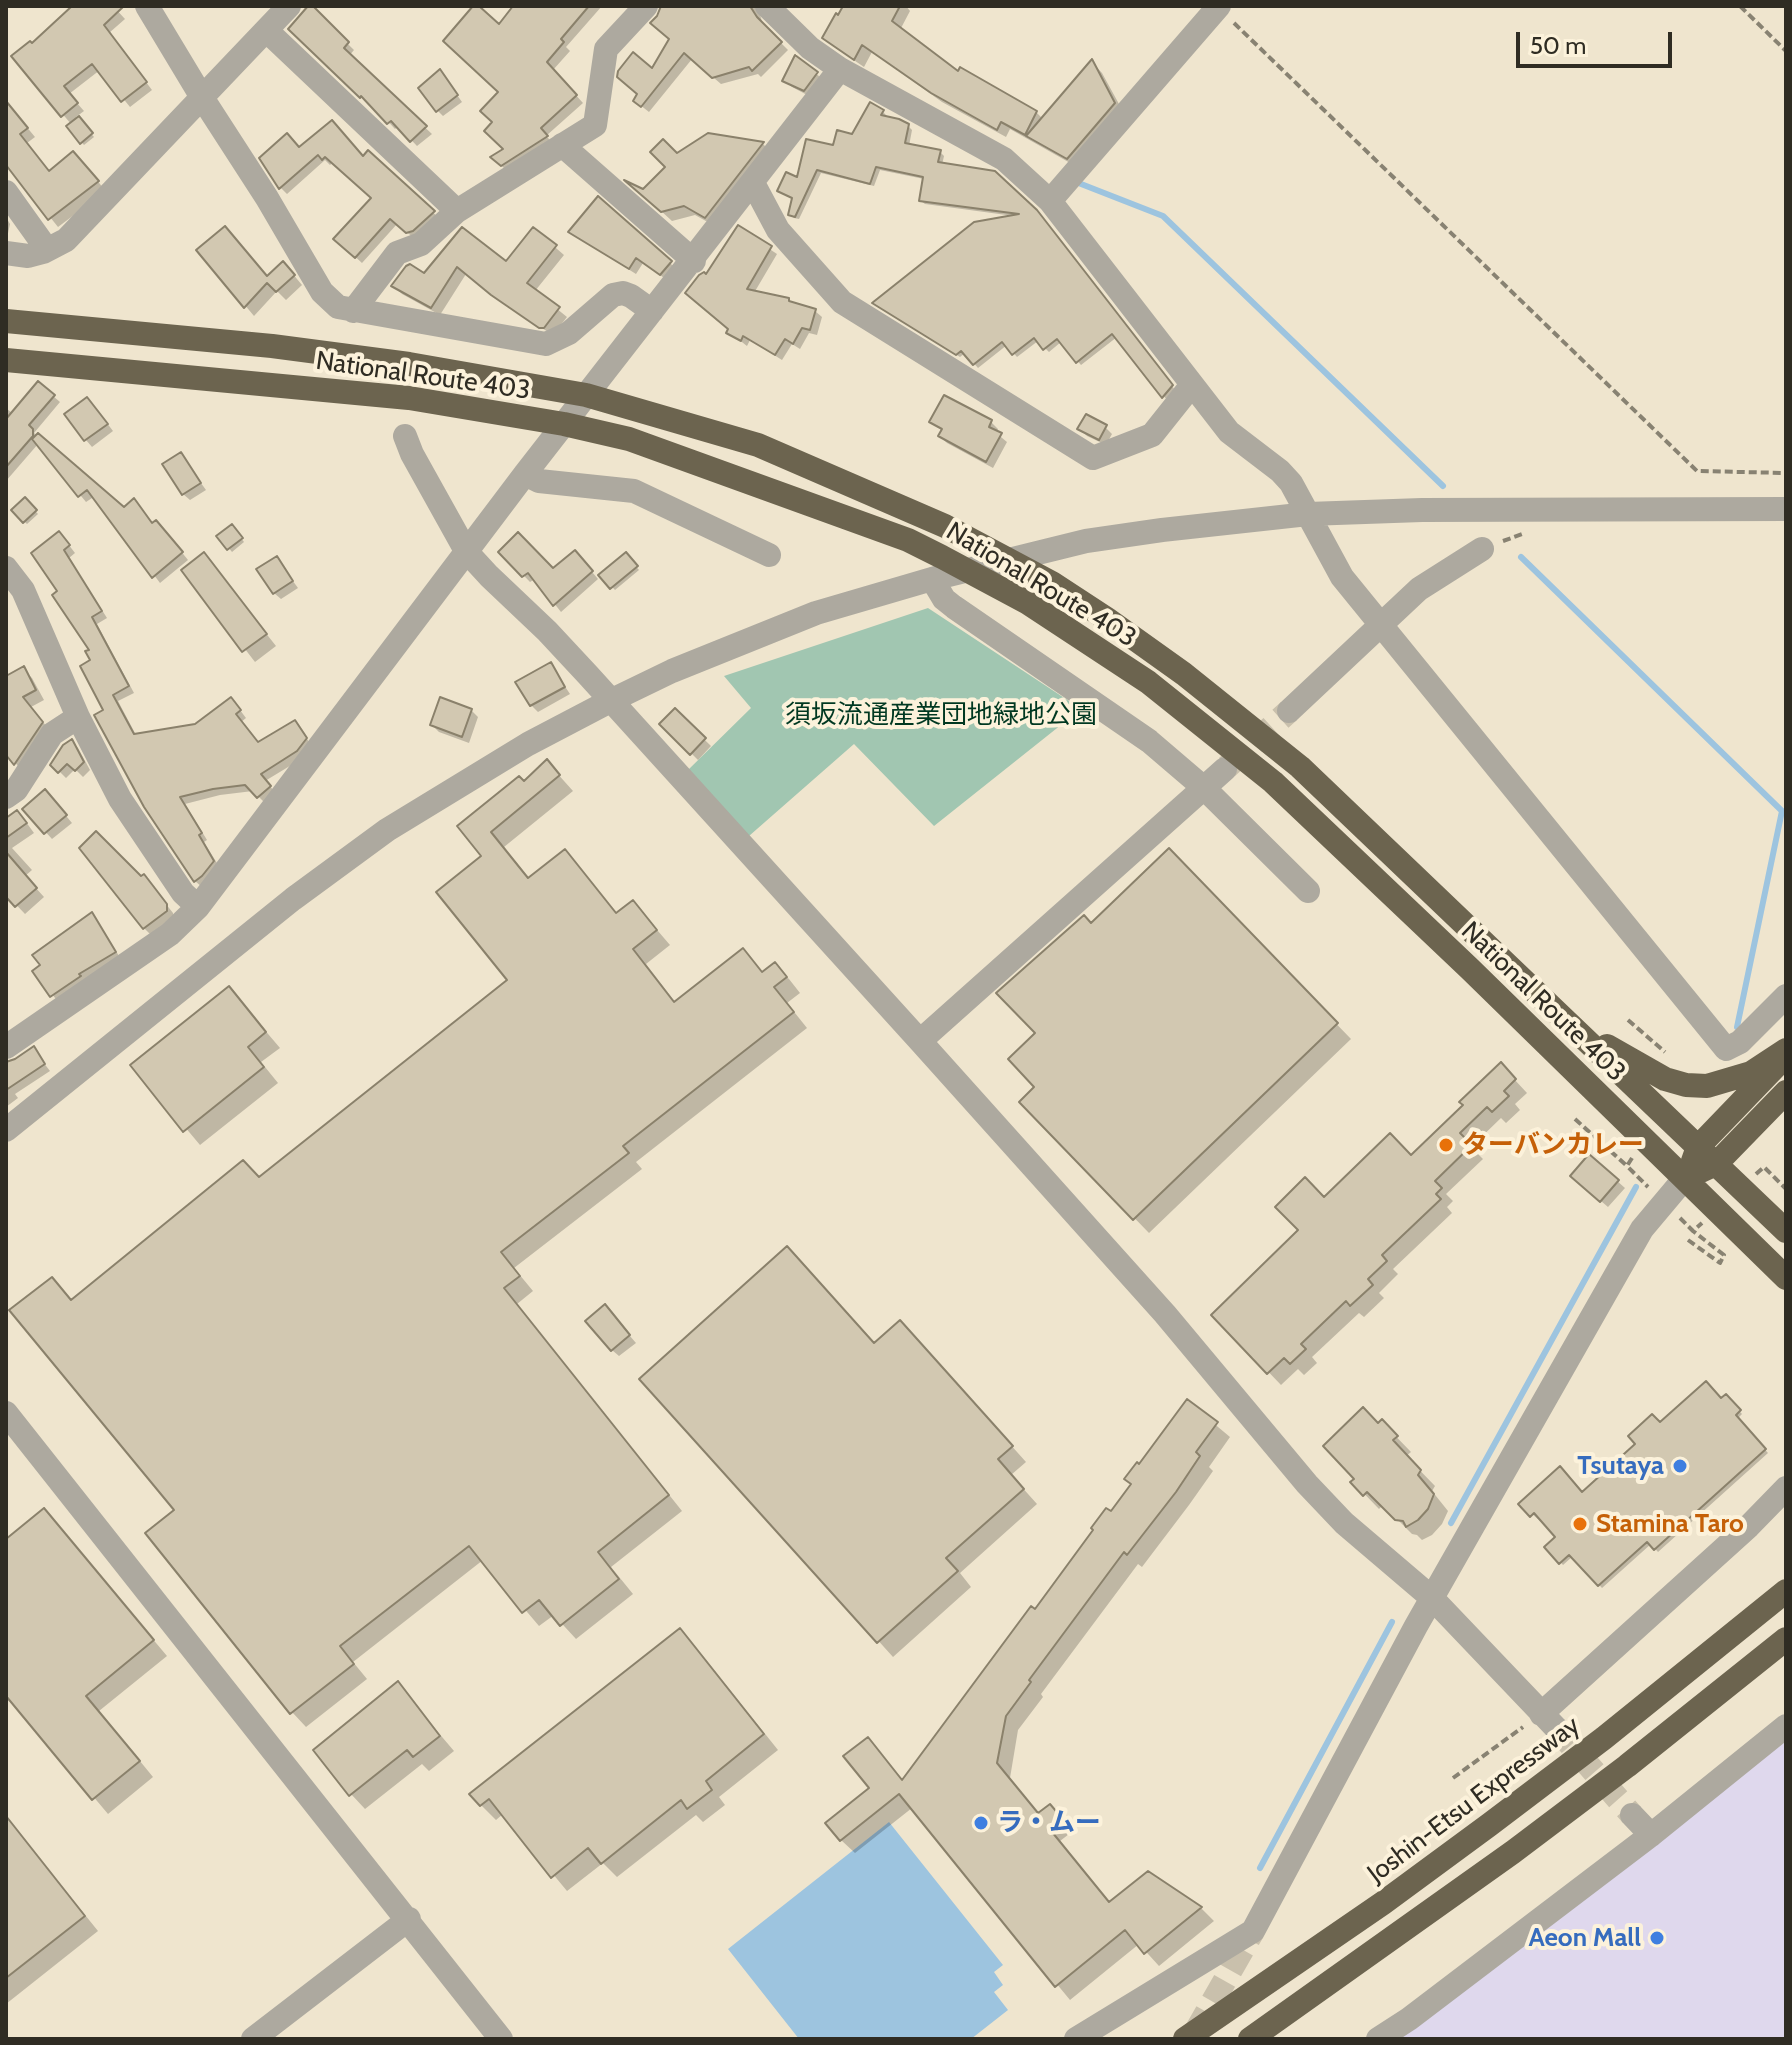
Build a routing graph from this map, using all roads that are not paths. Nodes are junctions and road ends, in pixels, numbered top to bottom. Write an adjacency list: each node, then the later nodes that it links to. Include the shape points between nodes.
1 (147, 6): 8 (street)
2 (289, 6): 6 (street)
3 (646, 6): 9 (street, via 606,49 595,125)
4 (767, 6): 7 (street)
5 (1218, 7): 12 (street)
6 (267, 31): 8 (street); 13 (street)
7 (840, 69): 10 (street); 12 (street, via 1004,159)
8 (203, 99): 14 (street, via 66,240); 17 (street, via 322,292 338,307)
9 (562, 145): 13 (street); 16 (street)
10 (753, 183): 16 (street); 21 (street, via 778,230 842,302 1093,458 1152,435)
11 (6, 192): 14 (street, via 41,241)
12 (1050, 201): 21 (street)
13 (457, 211): 17 (street, via 421,244 397,253)
14 (43, 252): 15 (street)
15 (6, 253)
16 (694, 261): 18 (street)
17 (353, 311): 18 (street, via 546,344 569,333 613,295 631,296)
18 (652, 311): 22 (street)
19 (6, 321): 22 (highway, National Route 403, via 272,346)
20 (6, 360): 23 (highway, National Route 403, via 409,398)
21 (1191, 386): 27 (street, via 1229,432 1291,483)
22 (586, 395): 23 (street); 43 (highway, National Route 403, via 758,445 945,526 1052,583 1184,674 1300,767)
23 (564, 424): 25 (street); 50 (highway, National Route 403, via 629,439 908,540 1028,603 1148,682 1273,782)
24 (405, 436): 29 (street)
25 (525, 474): 29 (street); 30 (street, via 539,481 634,491)
26 (1786, 509): 27 (street)
27 (1308, 514): 32 (street, via 1086,541); 33 (street, via 1342,577)
28 (1482, 549): 33 (street, via 1419,589)
29 (466, 551): 34 (street); 41 (street)
30 (769, 555)
31 (6, 568): 36 (street, via 23,590)
32 (932, 579): 34 (street, via 772,629); 38 (street, via 954,607 1149,741)
33 (1380, 624): 35 (street); 42 (street, via 1726,1049 1740,1042)
34 (610, 701): 44 (street); 48 (street, via 387,830)
35 (1289, 711)
36 (78, 717): 39 (street, via 52,734); 41 (street, via 120,799)
37 (1225, 769): 38 (street)
38 (1204, 788): 40 (street); 44 (street)
39 (6, 797)
40 (1308, 891)
41 (198, 907): 45 (street, via 170,934)
42 (1786, 996)
43 (1552, 1008): 46 (highway, via 1647,1071 1686,1085 1728,1082); 49 (highway, National Route 403)
44 (920, 1041): 56 (street, via 1165,1314 1307,1484)
45 (6, 1047)
46 (1786, 1052): 49 (highway)
47 (1786, 1092): 49 (highway)
48 (6, 1130)
49 (1707, 1156): 50 (highway); 51 (highway, National Route 403)
50 (1684, 1179): 52 (highway, National Route 403); 56 (street, via 1642,1229)
51 (1786, 1231)
52 (1786, 1278)
53 (6, 1413): 61 (street)
54 (1786, 1488): 56 (street, via 1548,1721)
55 (1786, 1591): 65 (highway, Joshin-Etsu Expressway, via 1489,1825)
56 (1432, 1598): 64 (street, via 1253,1931)
57 (1786, 1639): 66 (highway, via 1513,1852)
58 (1786, 1726): 60 (street)
59 (1632, 1815): 60 (street)
60 (1651, 1835): 67 (street)
61 (409, 1919): 62 (street); 63 (street)
62 (253, 2039)
63 (501, 2039)
64 (1076, 2039)
65 (1185, 2039)
66 (1250, 2039)
67 (1378, 2039)

